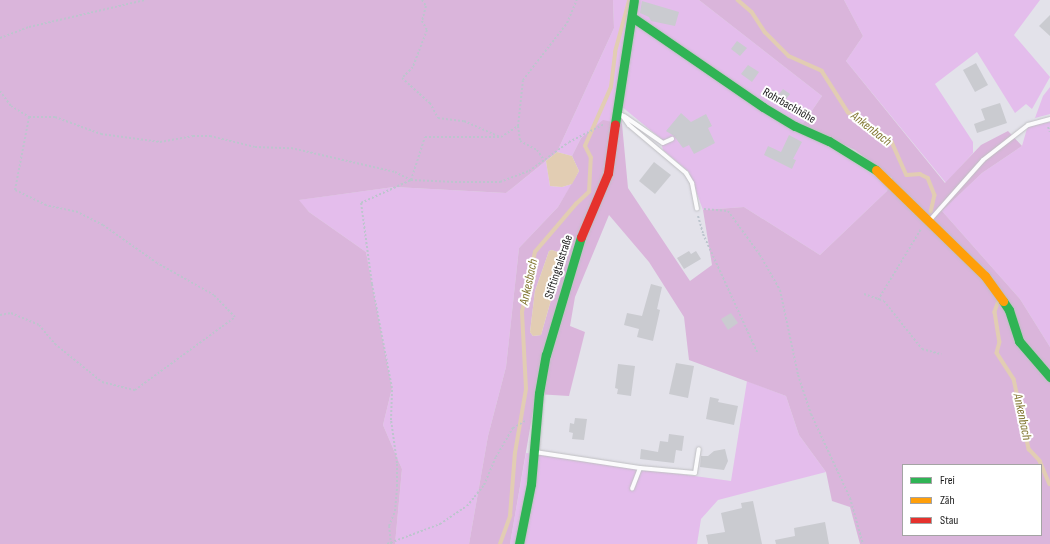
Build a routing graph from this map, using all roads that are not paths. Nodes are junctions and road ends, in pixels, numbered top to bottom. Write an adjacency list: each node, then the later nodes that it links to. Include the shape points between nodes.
1 (634, 0): 2 (street, Stiftingtalstraße)
2 (632, 16): 3 (street, Stiftingtalstraße); 7 (street, Rohrbachhöhe, via 763,107 795,126 829,141 877,171)
3 (619, 113): 5 (lane, via 663,143); 6 (lane, via 629,125 686,174 692,183); 10 (street, Stiftingtalstraße, via 608,173 584,231 546,355 539,393)
4 (1050, 119): 7 (lane, via 1028,125 983,160)
5 (672, 139)
6 (697, 209)
7 (929, 220): 8 (street, Rohrbachhöhe, via 985,276 1009,310 1019,341)
8 (1050, 378)
9 (699, 449): 11 (lane, via 695,473)
10 (535, 452): 11 (lane); 13 (street, Stiftingtalstraße)
11 (640, 468): 12 (lane)
12 (632, 489)
13 (519, 544)

